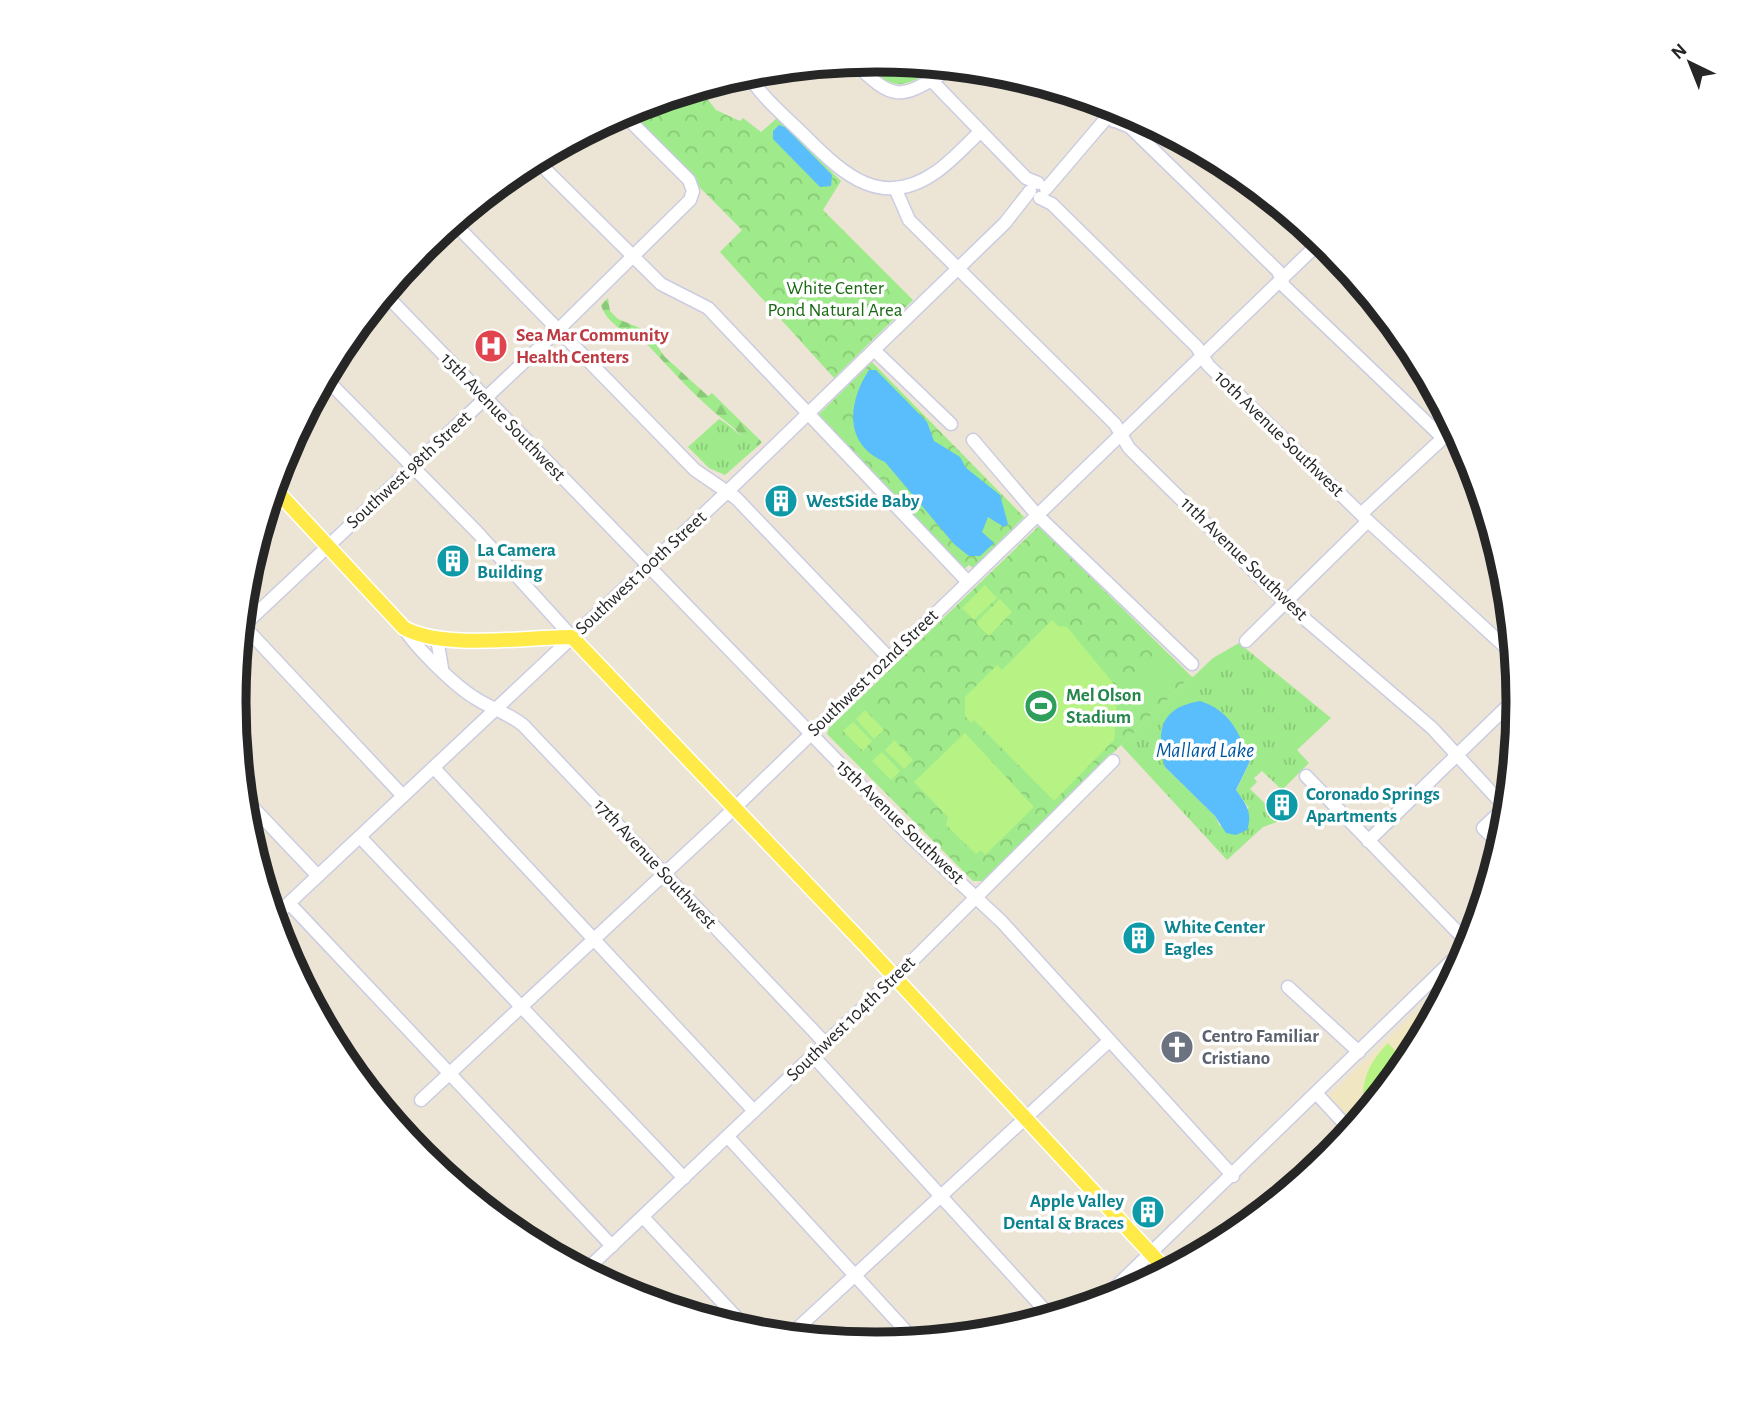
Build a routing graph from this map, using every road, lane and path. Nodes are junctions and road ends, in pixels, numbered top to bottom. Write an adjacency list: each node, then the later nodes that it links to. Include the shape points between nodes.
1 (865, 72): 3 (street, via 884,90 901,92)
2 (940, 75): 3 (street)
3 (931, 80): 8 (street, 10th Avenue Southwest)
4 (756, 83): 10 (street, via 844,174 863,183)
5 (1114, 118): 11 (street, Southwest 100th Street)
6 (631, 122): 14 (street, Southwest 98th Street, via 689,180 693,191 684,207)
7 (1129, 125): 16 (street)
8 (980, 132): 10 (street, via 938,170); 11 (street, 10th Avenue Southwest)
9 (543, 167): 14 (street)
10 (895, 188): 15 (street, 11th Avenue Southwest, via 909,220)
11 (1039, 190): 15 (street, Southwest 100th Street); 20 (street, 10th Avenue Southwest)
12 (460, 229): 18 (street)
13 (1314, 248): 16 (street, Southwest 102nd Street)
14 (634, 257): 18 (street, Southwest 98th Street); 23 (street, via 666,288 708,308)
15 (957, 270): 19 (street, Southwest 100th Street); 25 (street, 11th Avenue Southwest)
16 (1282, 279): 20 (street, Southwest 102nd Street); 27 (street, via 1360,362)
17 (391, 300): 22 (street, 15th Avenue Southwest)
18 (558, 330): 22 (street, Southwest 98th Street); 30 (street, via 695,470)
19 (874, 350): 23 (street, Southwest 100th Street); 24 (street)
20 (1202, 355): 25 (street, Southwest 102nd Street); 33 (street, 10th Avenue Southwest)
21 (333, 382): 29 (street)
22 (485, 398): 29 (street, Southwest 98th Street); 35 (street, 15th Avenue Southwest)
23 (808, 414): 30 (street, Southwest 100th Street); 36 (street)
24 (951, 424)
25 (1122, 432): 32 (street, Southwest 102nd Street); 37 (street, 11th Avenue Southwest, via 1129,448)
26 (1447, 434): 27 (street)
27 (1443, 438): 33 (street)
28 (972, 440): 32 (street)
29 (412, 467): 34 (street, Southwest 98th Street); 41 (street)
30 (726, 493): 35 (street, Southwest 100th Street); 45 (street, via 736,498)
31 (281, 495): 34 (main road, 17th Avenue Southwest)
32 (1037, 515): 36 (street, Southwest 102nd Street); 46 (street)
33 (1364, 518): 37 (street); 44 (street, 10th Avenue Southwest)
34 (328, 546): 38 (street, Southwest 98th Street); 39 (main road, 17th Avenue Southwest)
35 (650, 565): 41 (street, Southwest 100th Street); 52 (street, 15th Avenue Southwest)
36 (968, 582): 45 (street, Southwest 102nd Street)
37 (1285, 602): 43 (street); 53 (street, 11th Avenue Southwest, via 1432,728)
38 (252, 616)
39 (404, 628): 42 (main road, 17th Avenue Southwest); 47 (street, 17th Avenue Southwest)
40 (250, 633): 57 (street)
41 (572, 637): 42 (main road, 17th Avenue Southwest); 50 (street, Southwest 100th Street); 59 (main road)
42 (437, 639): 47 (street)
43 (1246, 640)
44 (1505, 646)
45 (889, 658): 52 (street, Southwest 102nd Street)
46 (1192, 664)
47 (442, 668): 48 (street, 17th Avenue Southwest)
48 (474, 698): 50 (street, 17th Avenue Southwest); 51 (street, via 480,717)
49 (1507, 707): 53 (street)
50 (496, 708): 51 (street, Southwest 100th Street); 65 (street, 17th Avenue Southwest, via 523,725)
51 (477, 726): 55 (street, Southwest 100th Street)
52 (811, 733): 59 (street, Southwest 102nd Street); 67 (street, 15th Avenue Southwest, via 909,835)
53 (1457, 756): 58 (street, 11th Avenue Southwest); 64 (street)
54 (1113, 761): 67 (street, Southwest 104th Street)
55 (434, 768): 57 (street, Southwest 100th Street); 71 (street)
56 (1306, 776): 64 (street)
57 (403, 796): 62 (street, Southwest 100th Street)
58 (1499, 800)
59 (735, 807): 65 (street, Southwest 102nd Street); 73 (main road)
60 (255, 809): 66 (street)
61 (1497, 815): 63 (street, 11th Avenue Southwest, via 1483,828)
62 (360, 837): 66 (street, Southwest 100th Street); 75 (street)
63 (1492, 837)
64 (1368, 841): 70 (street)
65 (663, 874): 71 (street, Southwest 102nd Street); 77 (street, 17th Avenue Southwest)
66 (318, 876): 68 (street, Southwest 100th Street)
67 (977, 897): 73 (street, Southwest 104th Street); 76 (street, 15th Avenue Southwest)
68 (289, 903): 69 (street, Southwest 100th Street); 80 (street)
69 (281, 910)
70 (1462, 937)
71 (594, 939): 75 (street, Southwest 102nd Street); 83 (street)
72 (1449, 965): 78 (street)
73 (895, 977): 77 (street, Southwest 104th Street); 84 (main road)
74 (1289, 987): 78 (street)
75 (522, 1006): 80 (street, Southwest 102nd Street); 88 (street)
76 (1109, 1041): 84 (street); 87 (street, 15th Avenue Southwest)
77 (825, 1044): 79 (street, Southwest 104th Street)
78 (1359, 1052): 81 (street)
79 (813, 1056): 83 (street, Southwest 104th Street); 89 (street)
80 (449, 1072): 82 (street, Southwest 102nd Street); 91 (street)
81 (1316, 1094): 85 (street); 87 (street)
82 (421, 1100)
83 (754, 1111): 86 (street, Southwest 104th Street)
84 (1026, 1118): 89 (street); 92 (main road)
85 (1345, 1125)
86 (728, 1137): 88 (street, Southwest 104th Street); 95 (street)
87 (1233, 1175): 92 (street)
88 (684, 1178): 90 (street, Southwest 104th Street)
89 (941, 1196): 95 (street); 97 (street)
90 (643, 1217): 91 (street, Southwest 104th Street); 98 (street)
91 (612, 1246): 93 (street, Southwest 104th Street)
92 (1152, 1254): 94 (main road); 96 (street)
93 (592, 1265)
94 (1161, 1265)
95 (855, 1275): 99 (street); 100 (street)
96 (1119, 1285)
97 (1045, 1310)
98 (736, 1317)
99 (797, 1328)
100 (907, 1332)

